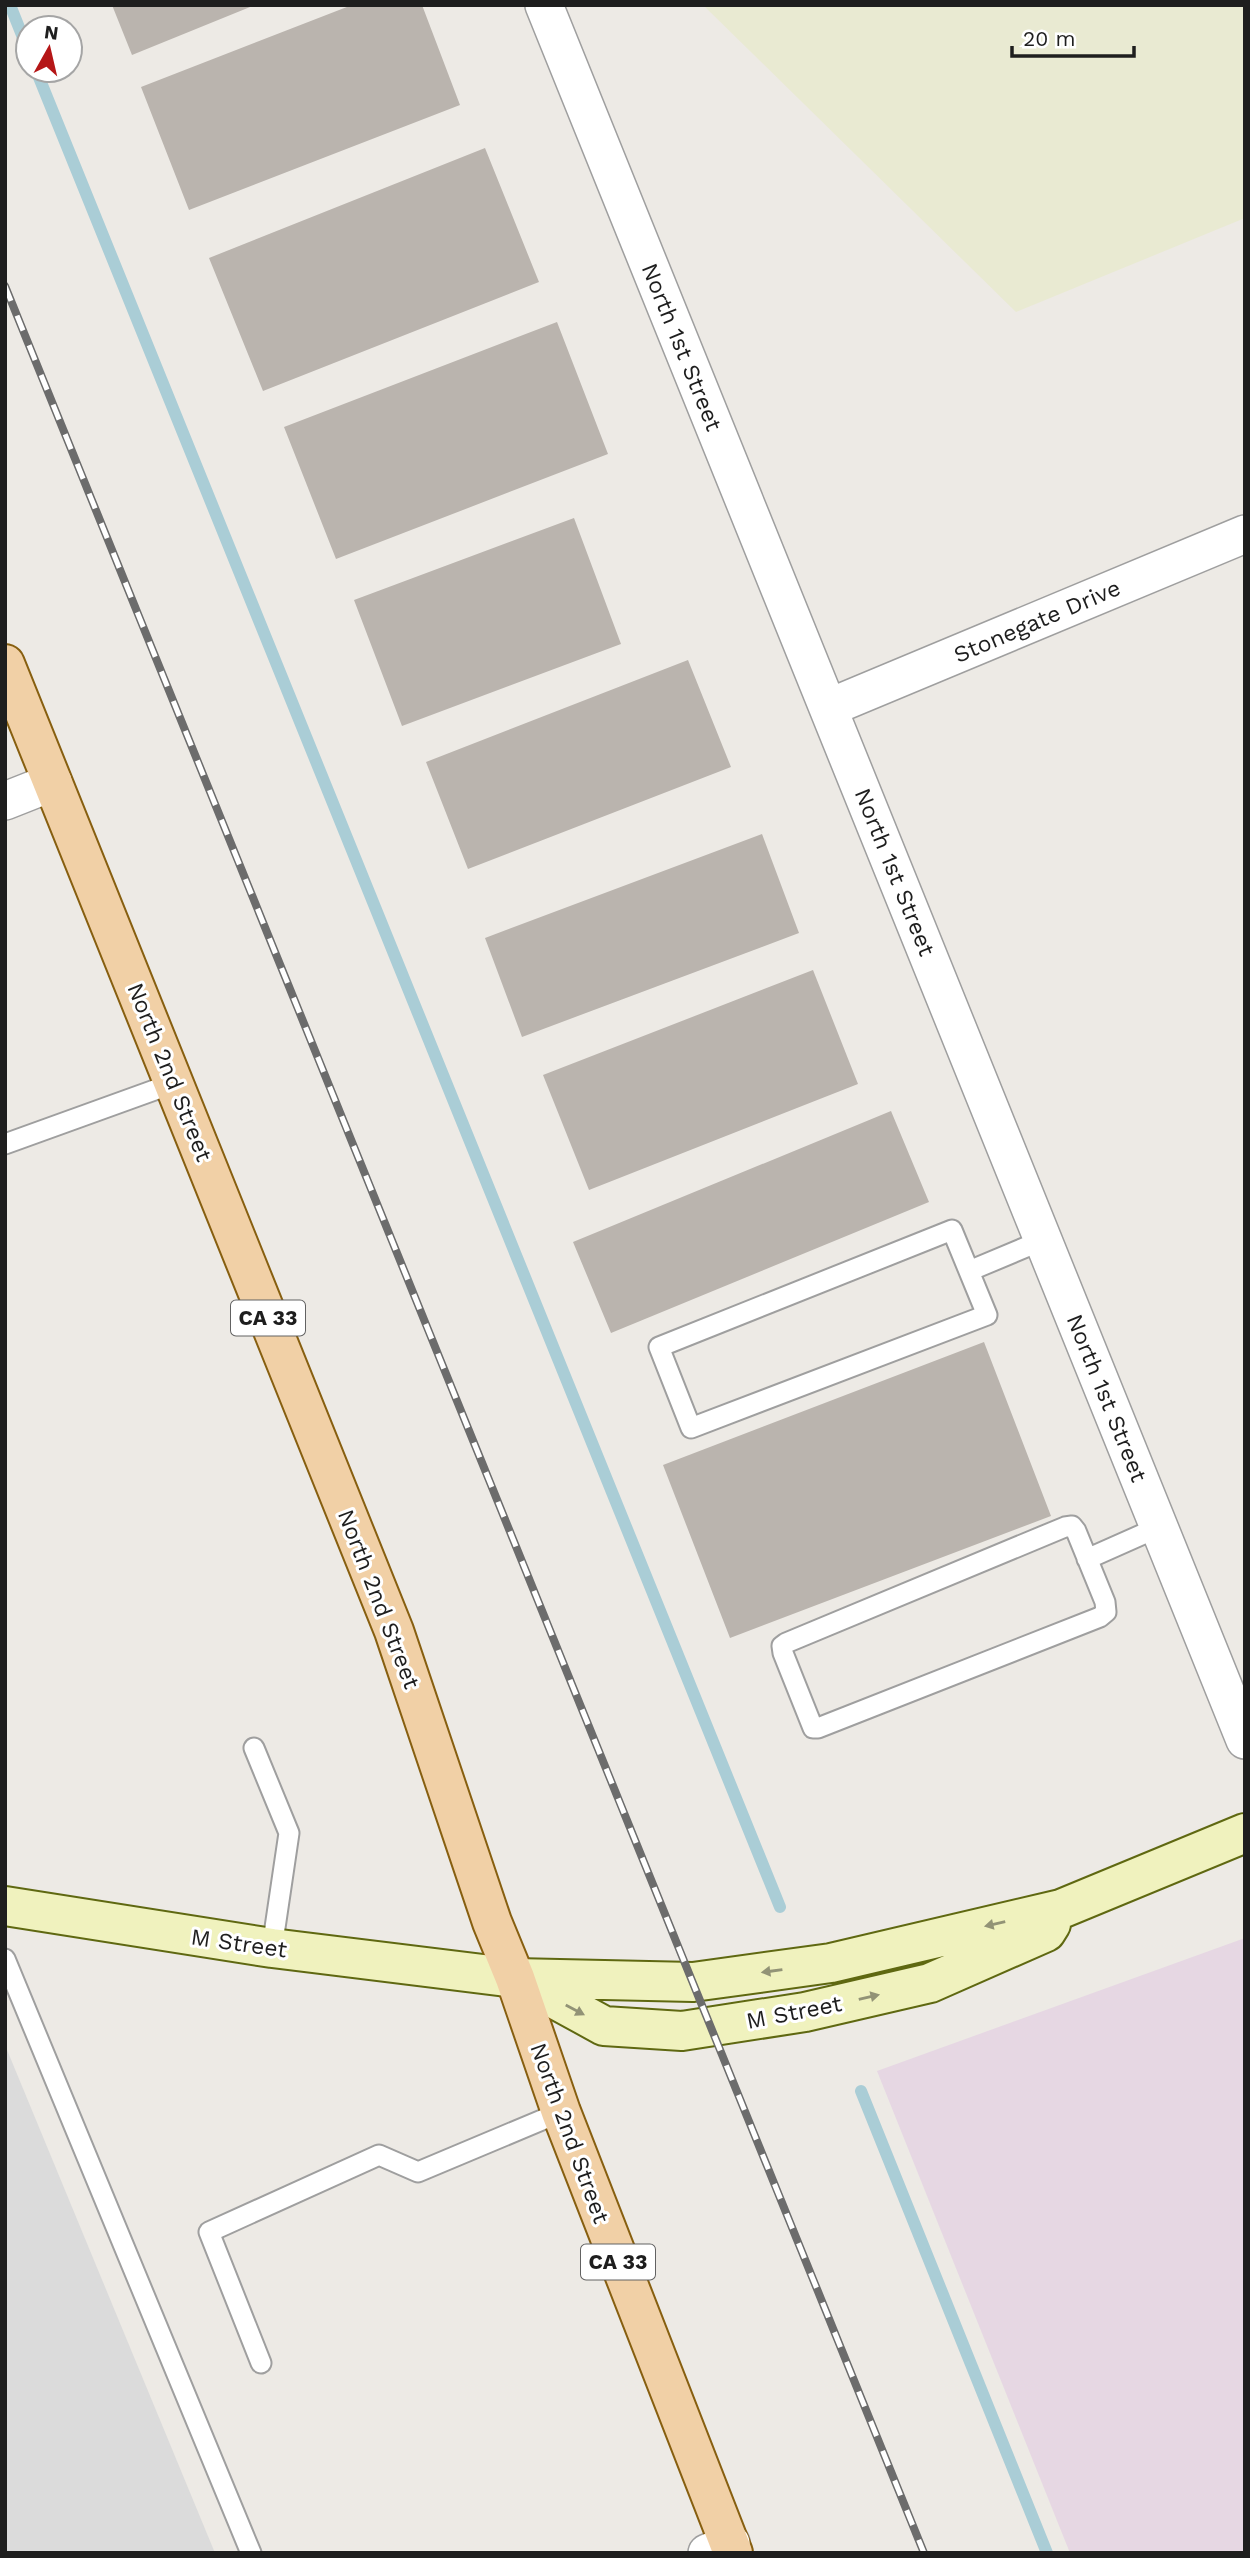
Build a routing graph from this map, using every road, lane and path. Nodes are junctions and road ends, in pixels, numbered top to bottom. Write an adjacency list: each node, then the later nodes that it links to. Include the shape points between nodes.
1 (544, 5): 4 (street, North 1st Street)
2 (1245, 534): 4 (street, Stonegate Drive)
3 (5, 664): 5 (main road, North 2nd Street / CA 33)
4 (828, 708): 9 (street, North 1st Street)
5 (53, 782): 6 (street); 7 (main road, North 2nd Street / CA 33)
6 (5, 801)
7 (174, 1083): 8 (lane); 19 (main road, North 2nd Street / CA 33, via 394,1631)
8 (5, 1144)
9 (1043, 1240): 10 (lane); 11 (street, North 1st Street)
10 (970, 1271): 10 (lane, via 952,1230 660,1347 691,1428 987,1315)
11 (1159, 1527): 12 (lane); 13 (street, North 1st Street)
12 (1087, 1559): 12 (lane, via 1076,1531 1065,1527 786,1643 783,1653 813,1728 1100,1616 1106,1612 1105,1602)
13 (1245, 1740)
14 (254, 1748): 17 (lane, via 289,1833)
15 (1245, 1833): 19 (street, M Street, via 1061,1909 831,1962 694,1982)
16 (5, 1906): 17 (street, M Street)
17 (272, 1948): 19 (street, M Street)
18 (5, 1959): 23 (lane)
19 (515, 1978): 20 (main road, North 2nd Street / CA 33)
20 (561, 2112): 21 (lane, via 418,2172 379,2155 209,2232); 22 (main road, North 2nd Street / CA 33)
21 (261, 2363)
22 (727, 2550)
23 (251, 2553)

